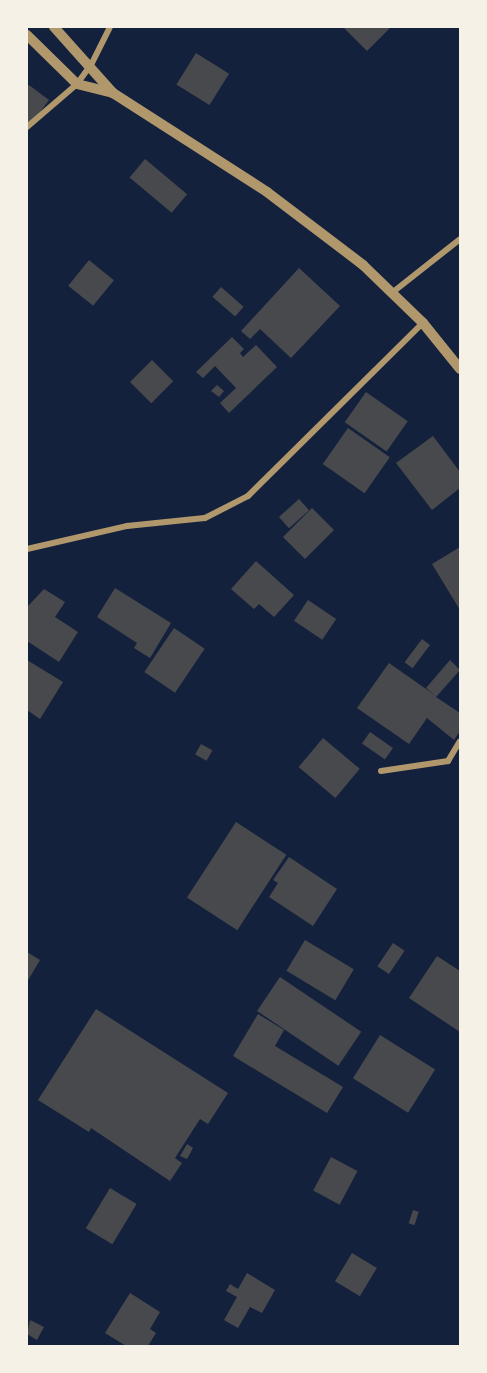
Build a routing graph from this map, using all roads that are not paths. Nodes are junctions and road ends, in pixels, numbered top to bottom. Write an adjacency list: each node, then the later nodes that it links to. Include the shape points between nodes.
1 (54, 27): 4 (street)
2 (110, 27): 4 (street)
3 (27, 34): 5 (street)
4 (91, 65): 5 (street); 6 (street)
5 (77, 84): 6 (street); 7 (street)
6 (113, 93): 9 (street, via 300,215)
7 (27, 128)
8 (460, 239): 9 (street)
9 (393, 292): 10 (street)
10 (423, 323): 11 (street); 12 (street, via 248,496 205,518 127,526)
11 (460, 369)
12 (27, 549)
13 (460, 741): 14 (street, via 448,761)
14 (381, 771)

